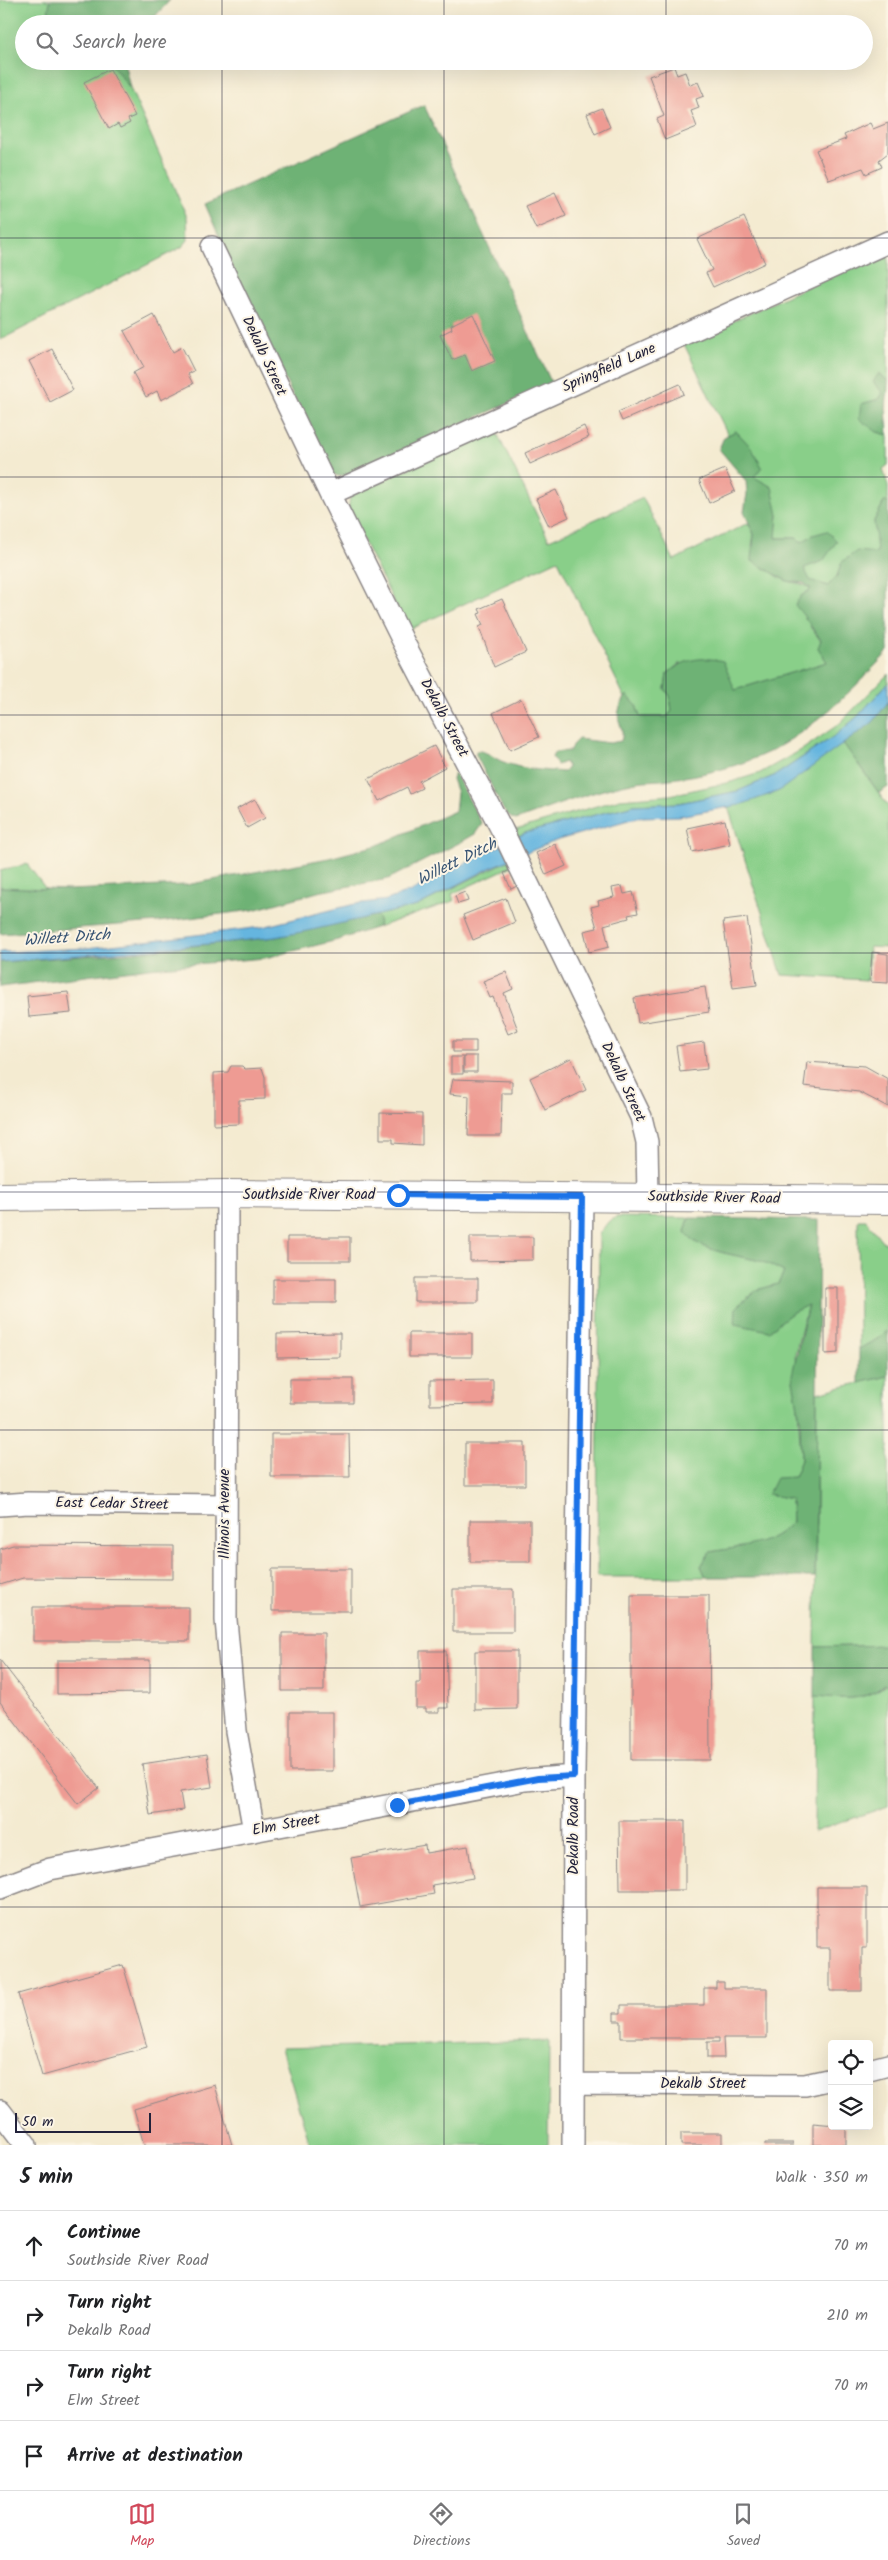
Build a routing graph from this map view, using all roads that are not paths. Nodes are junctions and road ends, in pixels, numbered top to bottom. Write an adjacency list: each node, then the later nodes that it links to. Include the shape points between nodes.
1 (888, 242): 3 (street, Springfield Lane)
2 (212, 246): 3 (street, Dekalb Street)
3 (330, 494): 7 (street, Dekalb Street, via 520,866 641,1117 647,1142)
4 (227, 1194): 5 (main road, Southside River Road); 6 (main road, Southside River Road); 10 (street, Illinois Avenue)
5 (0, 1197)
6 (582, 1197): 7 (main road, Southside River Road); 11 (street, Dekalb Road)
7 (648, 1198): 8 (main road, Southside River Road)
8 (888, 1200)
9 (0, 1505): 10 (street, East Cedar Street)
10 (225, 1505): 12 (street, Illinois Avenue, via 230,1676)
11 (574, 1776): 12 (street, Elm Street, via 538,1778); 17 (street, Dekalb Road)
12 (254, 1831): 13 (street, Elm Street, via 50,1869)
13 (0, 1888)
14 (888, 2065): 15 (street)
15 (873, 2069)
16 (828, 2080): 17 (street, Dekalb Street, via 804,2085)
17 (573, 2084): 20 (street, Dekalb Road)
18 (0, 2111): 19 (street)
19 (26, 2145)
20 (573, 2145)

